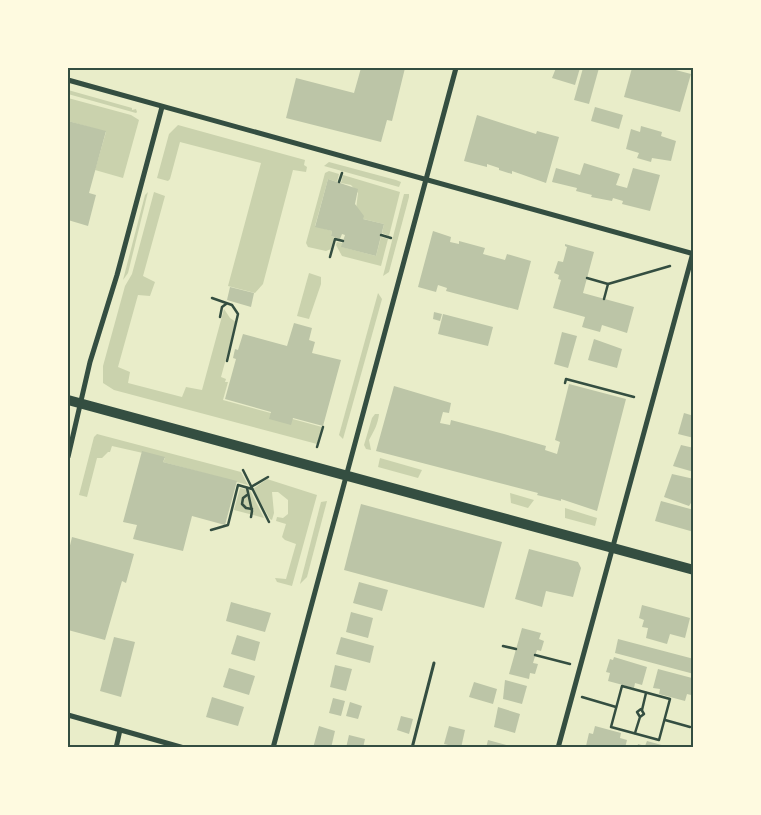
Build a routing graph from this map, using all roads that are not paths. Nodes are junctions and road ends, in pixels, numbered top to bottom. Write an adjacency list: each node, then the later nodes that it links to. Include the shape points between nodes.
1 (456, 68): 4 (street)
2 (68, 80): 3 (street)
3 (162, 107): 4 (street); 7 (street)
4 (425, 180): 5 (street); 9 (street)
5 (693, 252): 10 (street)
6 (68, 400): 7 (main road)
7 (81, 403): 8 (street); 9 (main road)
8 (68, 457)
9 (346, 474): 10 (main road); 17 (street)
10 (611, 547): 11 (main road); 19 (street)
11 (694, 570)
12 (434, 663): 18 (lane)
13 (68, 715): 14 (street)
14 (120, 730): 15 (street); 16 (street)
15 (116, 748)
16 (184, 748)
17 (273, 748)
18 (412, 748)
19 (558, 748)

